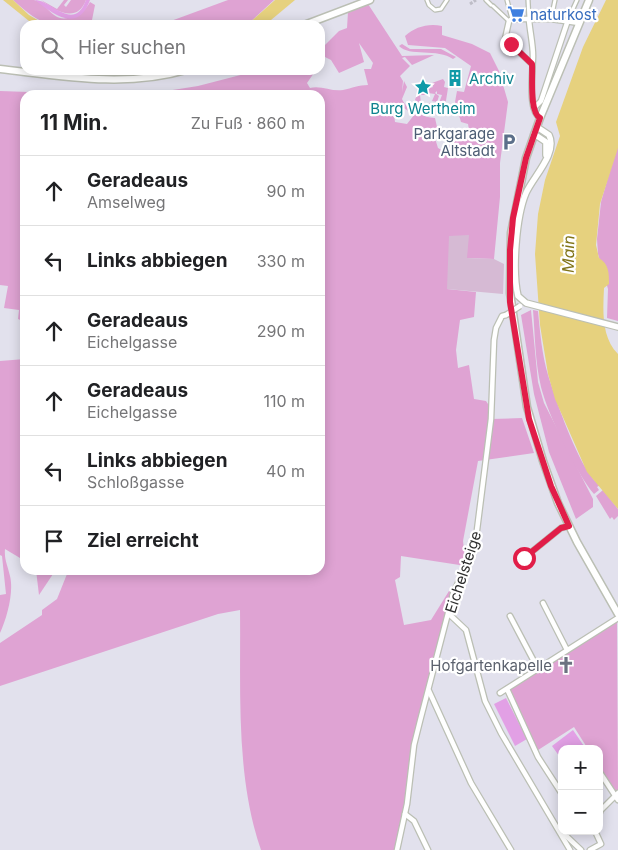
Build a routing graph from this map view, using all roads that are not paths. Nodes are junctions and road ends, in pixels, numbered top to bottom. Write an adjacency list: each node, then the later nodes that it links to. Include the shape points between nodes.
1 (370, 0): 11 (main road)
2 (428, 0): 3 (street, via 435,10)
3 (447, 0)
4 (487, 0): 12 (street)
5 (507, 0): 12 (street)
6 (528, 0): 13 (street)
7 (555, 0): 10 (street)
8 (577, 0): 14 (street)
9 (589, 0): 15 (main road)
10 (551, 19): 13 (street); 14 (street)
11 (317, 20)
12 (511, 20): 13 (street); 16 (street, via 505,39)
13 (529, 20): 16 (street)
14 (568, 20): 15 (street); 21 (street, via 541,102)
15 (579, 23): 22 (main road)
16 (532, 64): 21 (street)
17 (0, 69): 18 (main road)
18 (20, 71)
19 (64, 75): 20 (main road, via 117,80)
20 (164, 75)
21 (534, 108): 22 (street)
22 (540, 118): 23 (main road)
23 (537, 127): 24 (main road); 25 (street, via 551,139 551,150)
24 (534, 134): 25 (street, via 546,142); 28 (main road, via 519,187 511,233 513,320 529,419 551,486)
25 (546, 158): 26 (street, via 526,193 520,223 516,287)
26 (523, 304): 27 (street); 31 (street, Eichelsteige, bridge, via 502,316 496,328 490,390 491,419 477,530 474,547 453,594)
27 (618, 327)
28 (569, 526): 29 (street, via 561,528); 32 (main road, via 586,562)
29 (524, 558)
30 (543, 603): 35 (street)
31 (449, 614): 38 (street, Eichelsteige); 45 (street, via 466,630 485,701)
32 (618, 614)
33 (510, 616): 36 (street)
34 (618, 618): 35 (street)
35 (567, 650): 36 (street)
36 (538, 669): 37 (street)
37 (507, 689): 39 (street); 41 (street, via 538,757)
38 (429, 691): 44 (street, Eichelsteige, via 414,745); 49 (street, via 471,782)
39 (500, 693)
40 (603, 777): 42 (street)
41 (559, 790)
42 (617, 796): 43 (street)
43 (603, 806)
44 (405, 814): 47 (street, Eichelsteige); 48 (street, via 414,821)
45 (556, 827): 50 (street); 51 (street)
46 (597, 835): 52 (street, via 601,844)
47 (397, 850)
48 (428, 850)
49 (510, 850)
50 (570, 850)
51 (581, 850)
52 (590, 850)

